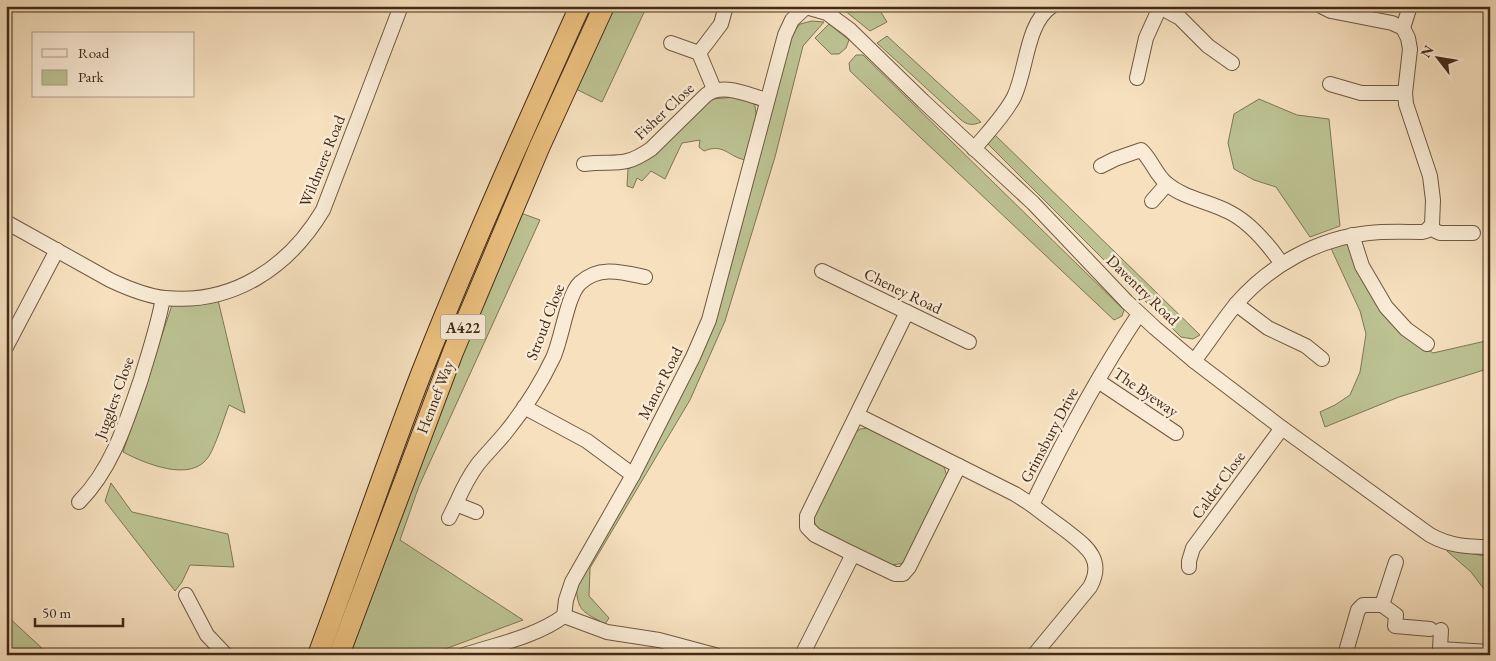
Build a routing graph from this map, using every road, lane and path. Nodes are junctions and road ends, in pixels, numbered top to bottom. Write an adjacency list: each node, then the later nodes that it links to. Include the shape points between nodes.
1 (401, 6): 32 (street, Wildmere Road, via 323,210 303,239 275,266 242,286 207,296)
2 (580, 6): 62 (highway, Hennef Way / A422, via 486,217 422,373)
3 (604, 6): 63 (highway, Hennef Way / A422, via 539,148 453,352)
4 (726, 6): 12 (street, via 721,24)
5 (1321, 6): 10 (street, via 1331,12)
6 (1410, 6): 10 (street)
7 (806, 7): 18 (street, Manor Road, via 786,30); 19 (street, Daventry Road, via 827,13 840,22)
8 (1050, 7): 19 (street, via 1036,27 1013,99)
9 (1159, 7): 13 (street, via 1180,18 1208,46); 14 (street, via 1146,38)
10 (1403, 28): 17 (street, via 1410,49)
11 (671, 43): 12 (street)
12 (699, 53): 16 (street)
13 (1232, 62)
14 (1137, 78)
15 (1330, 84): 17 (street, via 1361,93)
16 (714, 90): 18 (street, Fisher Close, via 724,89); 20 (street, Fisher Close, via 643,154 622,163)
17 (1405, 94): 25 (street, via 1430,176 1433,216)
18 (767, 100): 47 (street, Manor Road, via 709,320)
19 (974, 149): 35 (street, Daventry Road, via 1032,203)
20 (584, 164)
21 (1101, 166): 22 (street, via 1141,150)
22 (1167, 184): 23 (street); 29 (street, via 1196,200 1234,214 1261,238)
23 (1152, 201)
24 (6, 222): 28 (street, Wildmere Road)
25 (1429, 228): 26 (street, via 1440,233); 27 (street, via 1422,232)
26 (1473, 233)
27 (1352, 235): 29 (street, via 1316,246); 37 (street, via 1362,266 1386,307 1406,329)
28 (57, 250): 32 (street, Wildmere Road, via 110,280); 38 (street)
29 (1282, 264): 33 (street, via 1254,285)
30 (822, 271): 34 (street, Cheney Road)
31 (645, 277): 42 (street, Stroud Close, via 604,271 592,274 577,285 571,296 559,345)
32 (163, 298): 48 (street, Jugglers Close, via 136,394 116,446 99,478)
33 (1236, 304): 39 (street, via 1268,328 1306,346); 40 (street)
34 (908, 312): 36 (street, Cheney Road); 43 (street)
35 (1139, 314): 40 (street, Daventry Road); 41 (street, Grimsbury Drive)
36 (969, 342)
37 (1428, 344)
38 (7, 346)
39 (1322, 359)
40 (1194, 361): 44 (street, Daventry Road)
41 (1098, 381): 45 (street, The Byeway); 50 (street, Grimsbury Drive, via 1071,426)
42 (524, 407): 47 (street, via 587,441); 49 (street, Stroud Close, via 472,472)
43 (857, 415): 46 (street); 54 (street, via 806,522 815,536)
44 (1282, 428): 53 (street, Daventry Road, via 1430,535 1462,547); 56 (street, Calder Close, via 1193,548)
45 (1176, 432)
46 (960, 466): 50 (street); 54 (street, via 903,574 894,574)
47 (633, 475): 59 (street, Manor Road, via 576,573 567,595)
48 (80, 502)
49 (456, 504): 51 (street); 52 (street, Stroud Close)
50 (1032, 505): 67 (street, Grimsbury Drive, via 1085,546 1094,558 1095,574 1090,586)
51 (476, 512)
52 (449, 518)
53 (1490, 547)
54 (853, 554): 66 (street)
55 (1396, 562): 58 (street)
56 (1189, 567)
57 (186, 596): 61 (street, via 207,635)
58 (1382, 605): 60 (street, via 1396,615 1395,626 1435,629 1440,650); 68 (street, via 1364,605 1358,610)
59 (564, 616): 64 (street, via 537,632); 65 (street, via 607,632 667,642)
60 (1490, 652)
61 (226, 655)
62 (318, 655)
63 (339, 655)
64 (464, 655)
65 (715, 655)
66 (802, 655)
67 (1034, 655)
68 (1346, 655)

